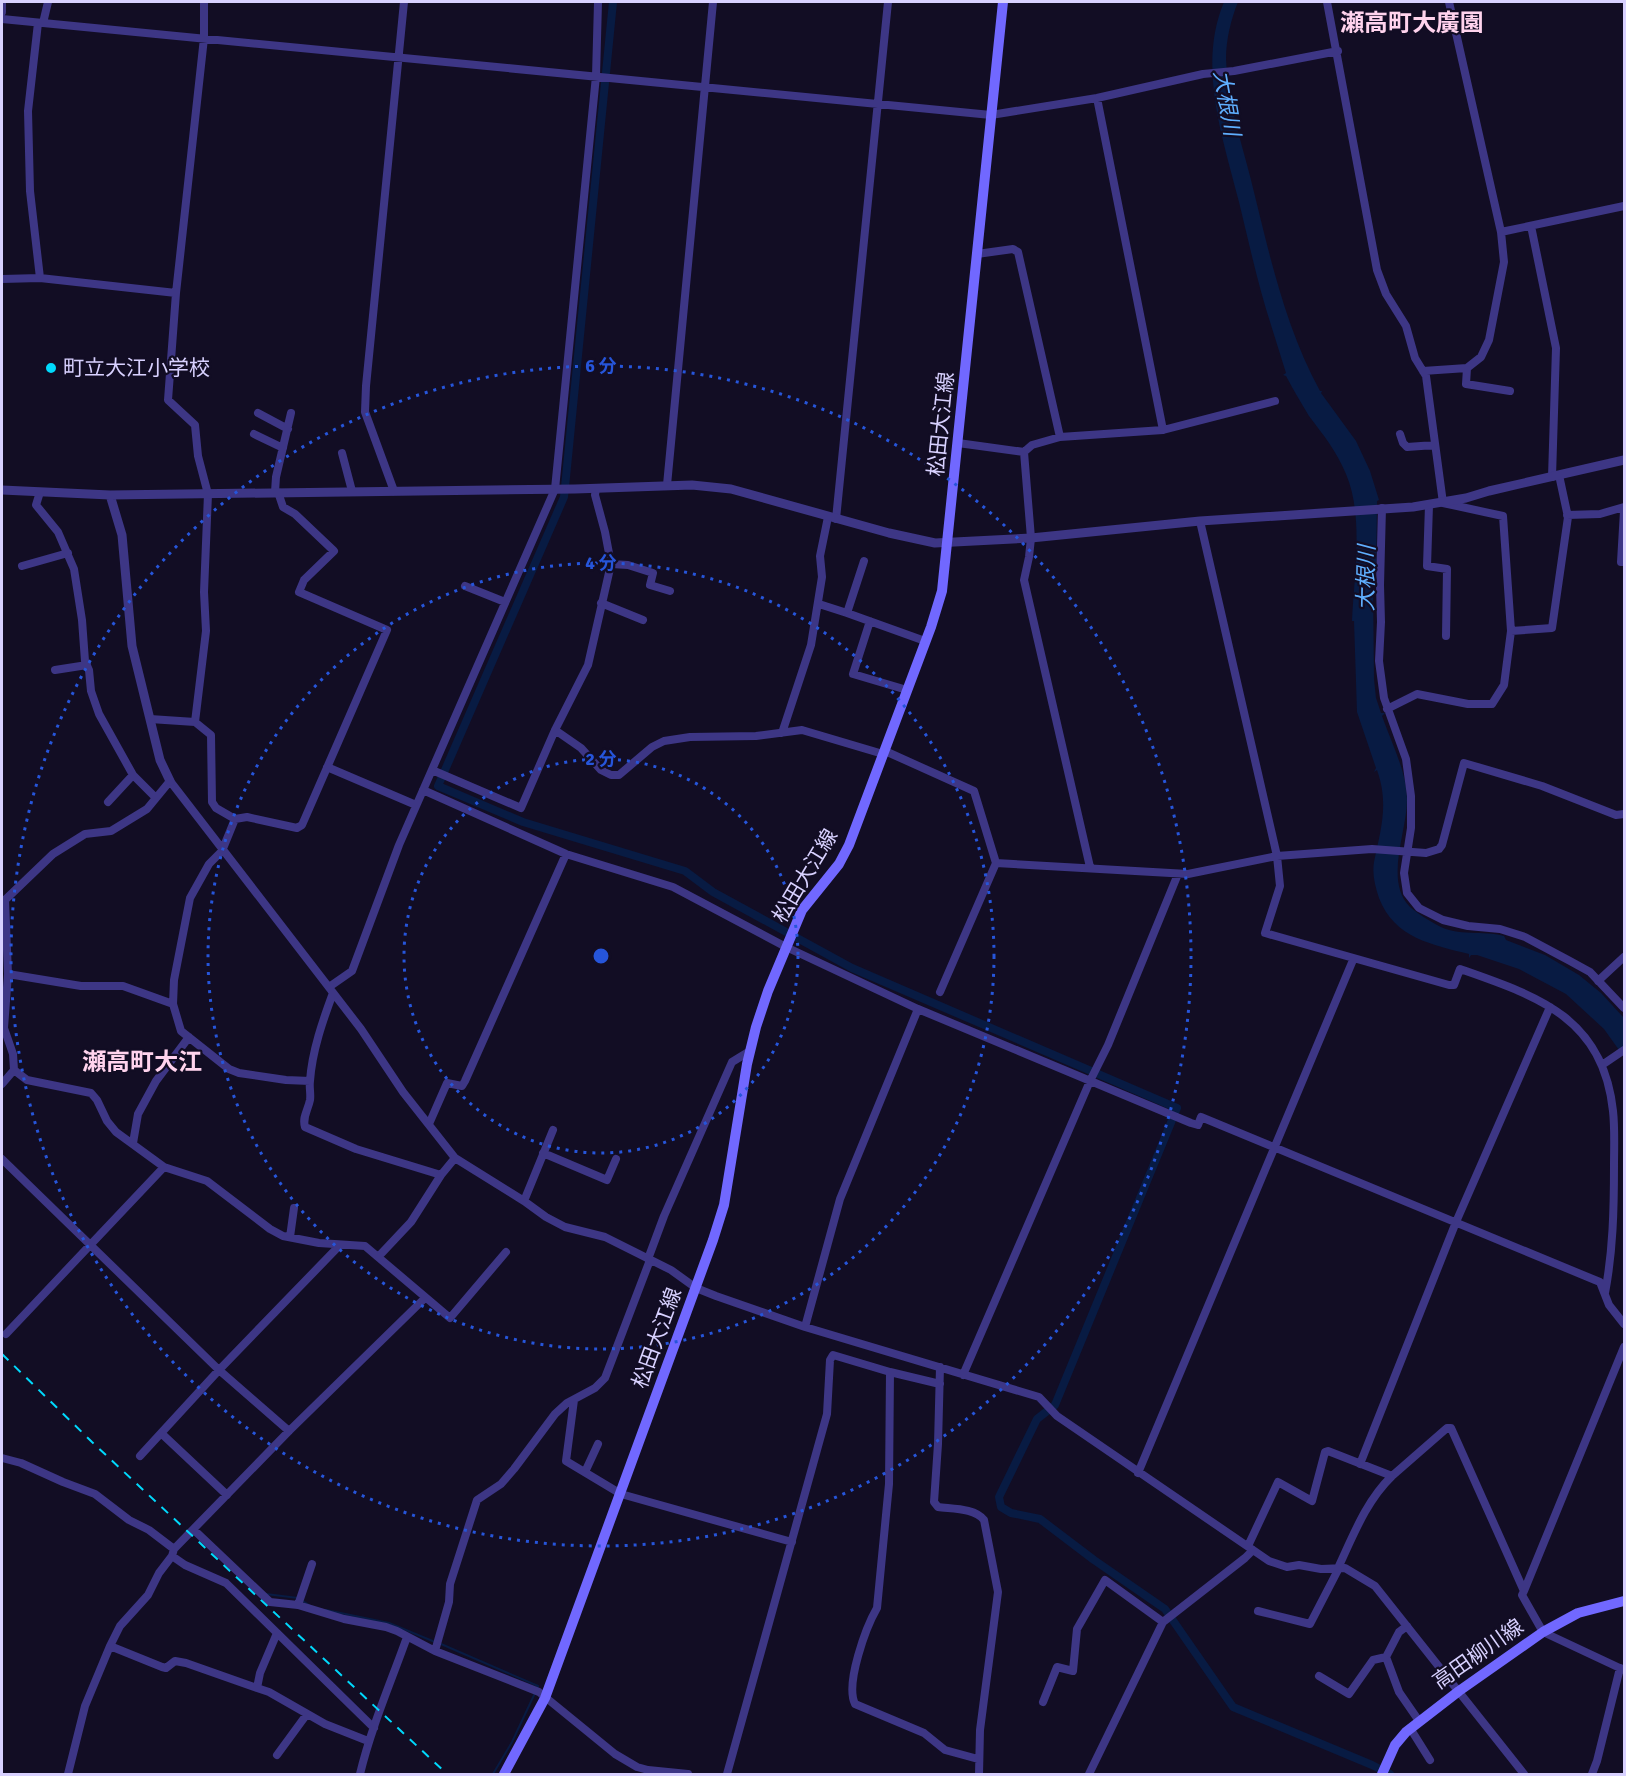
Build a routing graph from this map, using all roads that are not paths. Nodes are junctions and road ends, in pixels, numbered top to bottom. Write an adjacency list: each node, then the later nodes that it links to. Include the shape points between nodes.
1 (2, 2): 11 (street)
2 (48, 2): 13 (street)
3 (204, 2): 14 (street)
4 (404, 2): 16 (street)
5 (598, 2): 17 (street)
6 (713, 2): 18 (street)
7 (888, 2): 20 (street)
8 (1003, 2): 21 (main road, 松田大江線)
9 (1327, 2): 15 (street)
10 (1449, 2): 24 (street)
11 (2, 12)
12 (2, 19): 13 (street)
13 (41, 23): 14 (street); 26 (street, via 28,111 30,191)
14 (204, 38): 16 (street); 28 (street)
15 (1338, 51): 19 (street, via 1203,74); 30 (street, via 1377,270 1386,294 1406,326)
16 (400, 57): 17 (street); 52 (street, via 365,412)
17 (596, 76): 18 (street); 49 (street)
18 (704, 86): 20 (street); 47 (street)
19 (1097, 98): 21 (street); 36 (street)
20 (878, 104): 21 (street); 63 (street)
21 (991, 115): 25 (main road, 松田大江線)
22 (1624, 206): 23 (street)
23 (1531, 226): 24 (street); 46 (street, via 1556,348)
24 (1501, 232): 29 (street, via 1504,262 1489,340 1481,357)
25 (977, 254): 39 (street, via 1013,249 1018,252); 40 (main road, 松田大江線)
26 (40, 278): 27 (street); 28 (street)
27 (2, 279)
28 (176, 293): 55 (street, via 168,400 195,425)
29 (1467, 368): 30 (street); 31 (street, via 1466,384)
30 (1423, 371): 41 (street)
31 (1510, 391)
32 (1275, 401): 36 (street)
33 (258, 413): 35 (street)
34 (291, 413): 35 (street)
35 (288, 429): 42 (street)
36 (1163, 430): 39 (street)
37 (254, 434): 42 (street)
38 (1400, 434): 41 (street, via 1407,447)
39 (1059, 437): 43 (street, via 1032,445)
40 (958, 443): 43 (street); 66 (main road, 松田大江線)
41 (1435, 445): 57 (street)
42 (283, 448): 54 (street, via 276,477)
43 (1024, 452): 65 (street)
44 (342, 453): 51 (street)
45 (1624, 460): 46 (street)
46 (1556, 476): 57 (street); 62 (street)
47 (667, 485): 48 (street); 63 (street, via 731,489)
48 (596, 488): 49 (street); 70 (street)
49 (556, 489): 52 (street); 74 (street)
50 (2, 490): 53 (street)
51 (352, 491): 52 (street); 54 (street)
52 (394, 491)
53 (40, 492): 56 (street); 67 (street, via 36,505 58,532)
54 (277, 492): 55 (street); 92 (street, via 283,507 334,551 304,580 299,592 387,630)
55 (208, 494): 56 (street); 88 (street, via 206,631)
56 (110, 495): 87 (street, via 122,535 132,646)
57 (1443, 503): 58 (street); 80 (street, via 1503,516)
58 (1429, 505): 60 (street); 81 (street, via 1427,566 1447,569)
59 (1624, 507): 62 (street, via 1600,514)
60 (1382, 508): 64 (street); 86 (street, via 1379,661)
61 (1624, 512): 69 (street)
62 (1567, 515): 80 (street, via 1552,628)
63 (832, 518): 66 (street, via 935,543); 76 (street, via 820,556)
64 (1200, 521): 65 (street); 105 (street)
65 (1031, 538): 66 (street); 107 (street, via 1023,580)
66 (948, 542): 82 (main road, 松田大江線, via 942,591)
67 (68, 553): 71 (street); 83 (street, via 76,580)
68 (864, 561): 77 (street)
69 (1624, 562)
70 (611, 564): 73 (street, via 653,573 650,585); 75 (street)
71 (22, 566)
72 (465, 586): 74 (street)
73 (670, 591)
74 (505, 602): 93 (street)
75 (601, 603): 78 (street); 89 (street, via 588,665)
76 (819, 604): 77 (street); 90 (street, via 811,645)
77 (847, 613): 79 (street)
78 (644, 620)
79 (870, 621): 82 (street); 85 (street, via 854,674)
80 (1511, 631): 86 (street, via 1504,685 1492,704 1468,704 1417,694)
81 (1446, 636)
82 (926, 641): 85 (main road, 松田大江線)
83 (87, 665): 84 (street); 94 (street, via 99,714)
84 (55, 670)
85 (906, 690): 91 (main road, 松田大江線)
86 (1387, 709): 103 (street, via 1406,759 1410,787 1411,828)
87 (150, 719): 88 (street); 95 (street, via 160,760)
88 (195, 722): 101 (street, via 211,735 212,802)
89 (555, 730): 90 (street, via 611,775 619,775 664,741 690,736); 93 (street, via 521,808)
90 (782, 733): 91 (street, via 802,730)
91 (884, 752): 106 (street, via 974,791); 109 (main road, 松田大江線, via 849,845 839,864 802,910)
92 (327, 767): 99 (street); 101 (street, via 302,825 297,828 247,817)
93 (432, 770): 96 (street)
94 (133, 776): 97 (street); 98 (street)
95 (170, 781): 97 (street); 102 (street)
96 (423, 790): 99 (street); 104 (street)
97 (155, 797): 112 (street, via 147,809 111,831 85,834 53,854 8,895)
98 (108, 802)
99 (416, 805): 114 (street, via 352,971)
100 (1624, 814): 103 (street, via 1616,815 1542,786 1464,763 1442,845 1426,853)
101 (235, 819): 102 (street)
102 (222, 851): 114 (street); 116 (street, via 209,864 190,898)
103 (1405, 851): 105 (street, via 1372,849); 113 (street, via 1407,893 1419,908 1443,920 1525,937 1580,966)
104 (566, 854): 109 (street, via 673,887); 128 (street, via 465,1081 462,1086 447,1083)
105 (1277, 856): 108 (street); 111 (street, via 1280,886 1265,933)
106 (996, 863): 107 (street); 115 (street)
107 (1090, 867): 108 (street)
108 (1178, 874): 126 (street)
109 (787, 945): 119 (street); 121 (main road, 松田大江線)
110 (1624, 957): 113 (street)
111 (1353, 960): 117 (street, via 1449,985 1454,985 1460,969 1520,990); 131 (street)
112 (8, 974): 116 (street, via 81,986 123,986); 124 (street, via 4,1028)
113 (1598, 981): 118 (street)
114 (331, 990): 125 (street); 128 (street)
115 (940, 992)
116 (173, 1004): 120 (street, via 181,1031)
117 (1550, 1007): 123 (street, via 1576,1026); 140 (street)
118 (1624, 1008)
119 (918, 1010): 126 (street); 151 (street, via 840,1199)
120 (189, 1037): 125 (street, via 229,1069); 130 (street, via 156,1081 138,1114)
121 (750, 1051): 146 (street, via 732,1062 663,1216); 147 (main road, 松田大江線, via 724,1204)
122 (1622, 1052): 123 (street)
123 (1602, 1065): 148 (street, via 1610,1090 1614,1133 1614,1227)
124 (14, 1070): 127 (street); 130 (street, via 27,1080 91,1094 116,1132)
125 (310, 1081): 137 (street, via 305,1127 356,1149)
126 (1090, 1081): 131 (street, via 1191,1123 1198,1125 1201,1117); 157 (street)
127 (2, 1084)
128 (429, 1124): 133 (street)
129 (553, 1130): 132 (street)
130 (132, 1143): 136 (street)
131 (1275, 1147): 140 (street); 167 (street)
132 (543, 1154): 135 (street, via 607,1180); 138 (street)
133 (455, 1158): 137 (street); 138 (street)
134 (2, 1159): 142 (street)
135 (616, 1159)
136 (164, 1167): 141 (street, via 207,1180 270,1229); 142 (street)
137 (441, 1175): 145 (street, via 411,1222)
138 (524, 1201): 146 (street, via 565,1227 605,1237)
139 (294, 1208): 141 (street)
140 (1456, 1222): 148 (street, via 1600,1282); 165 (street)
141 (290, 1237): 143 (street)
142 (90, 1245): 152 (street); 155 (street)
143 (340, 1245): 145 (street, via 365,1246); 155 (street)
144 (506, 1252): 149 (street, via 450,1318)
145 (380, 1256): 149 (street)
146 (649, 1259): 147 (street); 159 (street, via 605,1378)
147 (696, 1288): 151 (street); 169 (main road, 松田大江線)
148 (1604, 1296): 150 (street)
149 (425, 1298): 160 (street)
150 (1624, 1324)
151 (805, 1327): 154 (street)
152 (6, 1334)
153 (1624, 1347): 177 (street)
154 (940, 1368): 157 (street); 158 (street)
155 (219, 1370): 160 (street); 161 (street)
156 (890, 1372): 158 (street); 172 (street, via 833,1355 830,1360 827,1414); 201 (street, via 889,1484 877,1608 869,1621 855,1671 852,1698 855,1704 924,1732 945,1750)
157 (963, 1375): 167 (street, via 1039,1397 1057,1416)
158 (940, 1384): 201 (street, via 934,1502 938,1507 980,1515 984,1520 998,1592)
159 (574, 1400): 166 (street, via 566,1461); 187 (street, via 555,1414 501,1484 477,1500 450,1584)
160 (289, 1431): 170 (street)
161 (161, 1433): 163 (street); 170 (street)
162 (598, 1444): 166 (street)
163 (140, 1456)
164 (2, 1458): 174 (street, via 95,1494 149,1530)
165 (1360, 1464): 168 (street); 173 (street, via 1325,1452 1312,1501 1278,1482)
166 (585, 1472): 169 (street)
167 (1138, 1473): 173 (street)
168 (1392, 1476): 176 (street, via 1368,1505); 177 (street, via 1450,1428)
169 (621, 1494): 172 (street); 193 (main road, 松田大江線)
170 (227, 1496): 171 (street)
171 (194, 1530): 174 (street); 179 (street, via 270,1602)
172 (792, 1542): 207 (street)
173 (1250, 1548): 176 (street, via 1287,1567); 181 (street, via 1245,1558)
174 (173, 1552): 184 (street, via 185,1565 226,1583); 186 (street, via 148,1595 120,1626)
175 (312, 1564): 179 (street)
176 (1338, 1568): 180 (street, via 1310,1624); 182 (street, via 1345,1568 1375,1586)
177 (1524, 1591): 183 (street, via 1522,1595)
178 (1624, 1601): 183 (main road, 高田柳川線, via 1578,1613)
179 (298, 1605): 185 (street, via 386,1627)
180 (1258, 1611)
181 (1163, 1622): 194 (street, via 1105,1580 1077,1629 1073,1671 1057,1667); 209 (street)
182 (1407, 1626): 188 (street, via 1399,1632); 192 (street)
183 (1543, 1632): 189 (street); 192 (main road, 高田柳川線)
184 (277, 1633): 191 (street); 197 (street)
185 (407, 1637): 187 (street); 197 (street)
186 (110, 1646): 191 (street, via 162,1667 175,1661 186,1663); 203 (street, via 85,1706)
187 (435, 1652): 193 (street, via 539,1692)
188 (1386, 1657): 190 (street, via 1373,1660 1348,1694); 196 (street, via 1399,1692)
189 (1622, 1669): 212 (street)
190 (1319, 1676)
191 (257, 1688): 195 (street)
192 (1459, 1691): 196 (main road, 高田柳川線); 211 (street)
193 (545, 1698): 205 (main road, 松田大江線); 206 (street, via 626,1761 648,1770)
194 (1043, 1702)
195 (307, 1714): 199 (street); 200 (street)
196 (1419, 1721): 198 (main road, 高田柳川線)
197 (374, 1728): 199 (street)
198 (1410, 1728): 202 (street); 210 (main road, 高田柳川線, via 1395,1745)
199 (368, 1741): 204 (street)
200 (277, 1755)
201 (978, 1759): 208 (street)
202 (1430, 1760)
203 (68, 1774)
204 (360, 1774)
205 (504, 1774)
206 (688, 1774)
207 (728, 1774)
208 (979, 1774)
209 (1089, 1774)
210 (1382, 1774)
211 (1524, 1774)
212 (1592, 1774)

